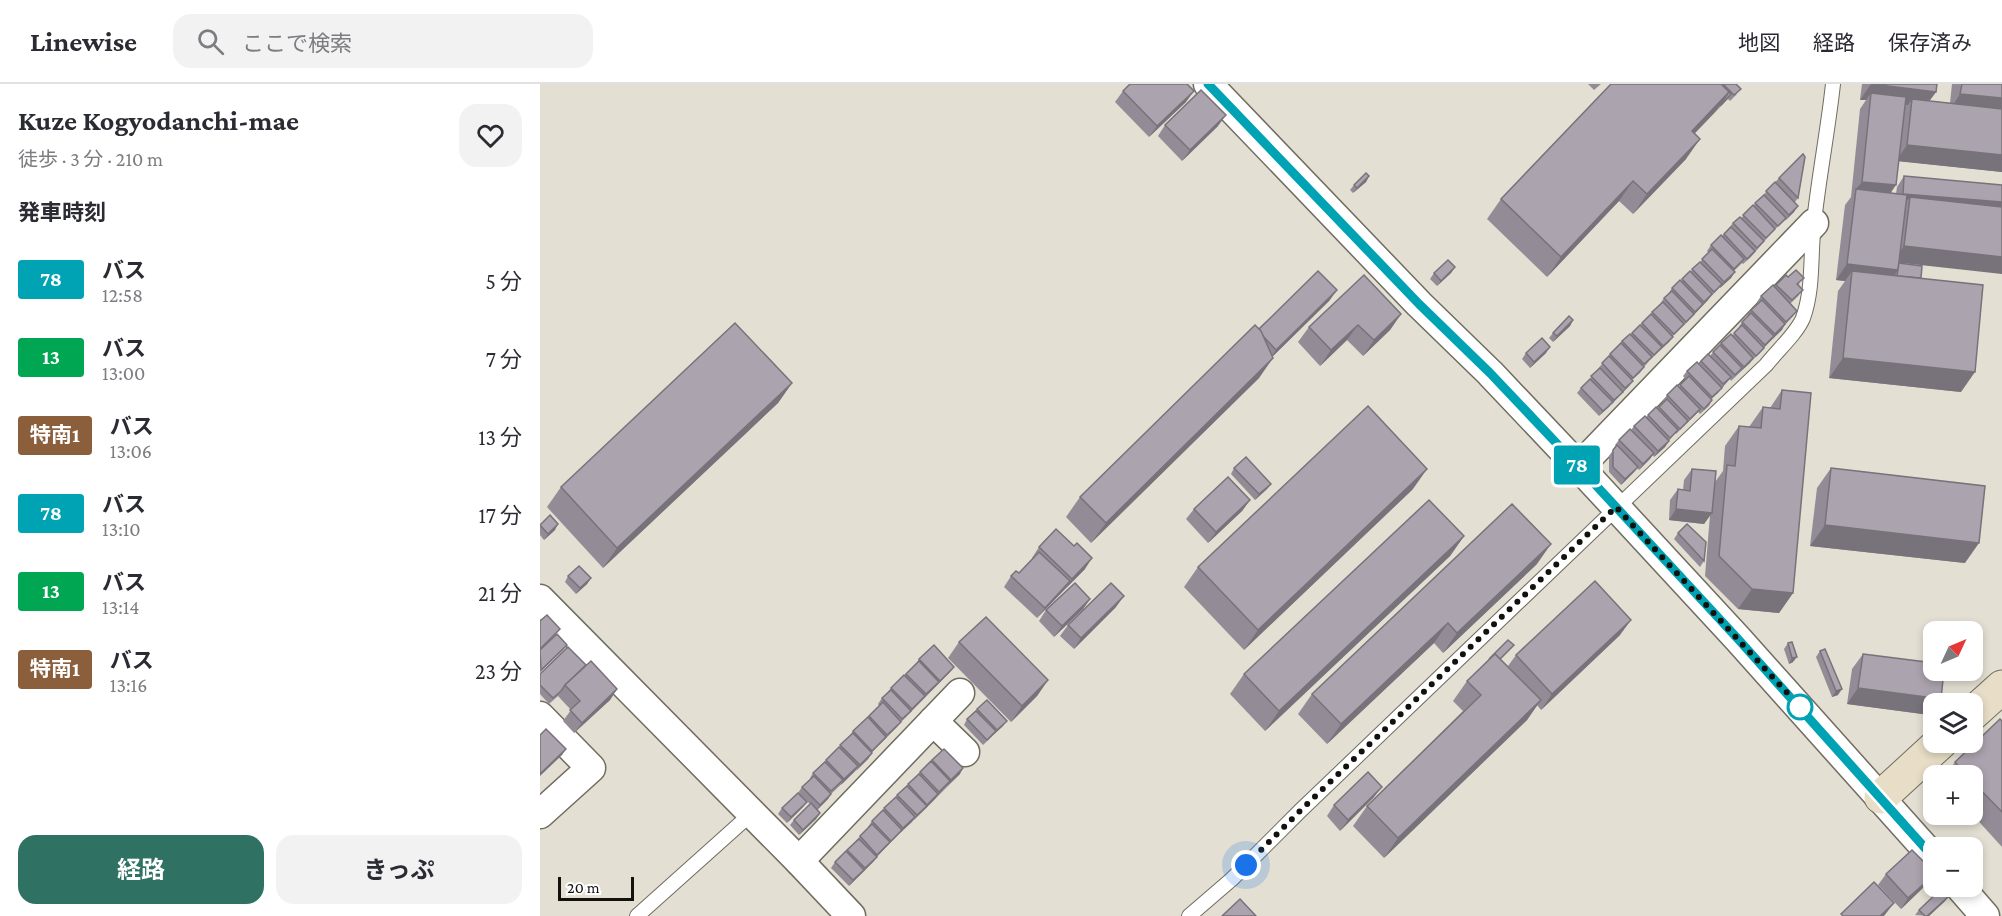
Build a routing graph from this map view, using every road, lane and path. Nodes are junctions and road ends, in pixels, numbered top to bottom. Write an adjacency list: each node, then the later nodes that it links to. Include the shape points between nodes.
1 (1208, 84): 4 (street)
2 (1833, 84): 3 (lane)
3 (1814, 223): 4 (street); 5 (lane, via 1810,281 1802,321 1766,365)
4 (1579, 467): 5 (street)
5 (1616, 507): 14 (street); 22 (lane, via 1232,879)
6 (540, 599): 15 (street)
7 (2002, 687): 9 (street)
8 (960, 693): 11 (street)
9 (1983, 704)
10 (540, 716): 16 (street, via 591,768)
11 (933, 721): 12 (street); 18 (street)
12 (965, 752)
13 (1929, 753): 14 (street)
14 (1881, 797): 17 (street)
15 (752, 813): 18 (street); 20 (lane)
16 (540, 814)
17 (1923, 845)
18 (799, 861): 21 (street)
19 (1969, 897): 23 (street)
20 (637, 916)
21 (851, 916)
22 (1189, 916)
23 (1985, 916)

